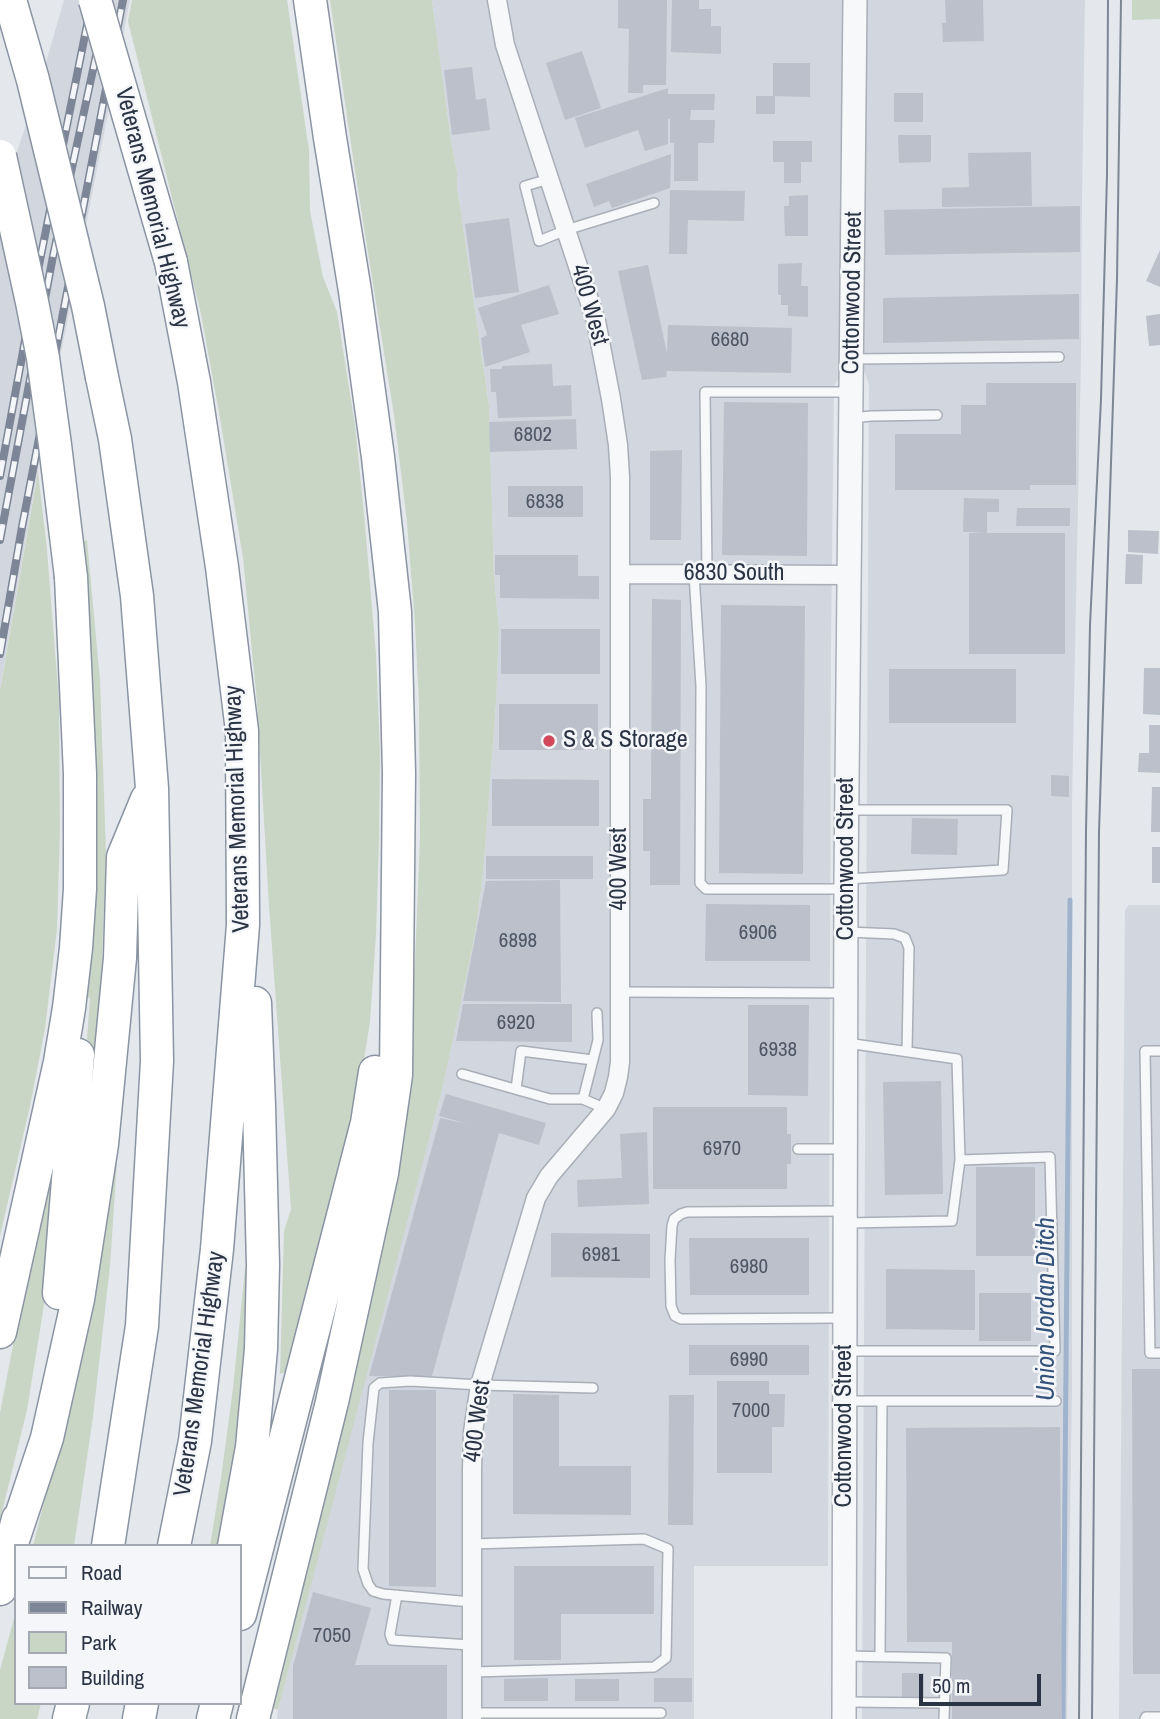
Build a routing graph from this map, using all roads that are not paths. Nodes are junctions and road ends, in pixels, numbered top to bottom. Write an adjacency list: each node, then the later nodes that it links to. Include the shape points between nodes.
1 (10, 0): 19 (highway, bridge, via 88,306 115,439 137,596)
2 (95, 0): 18 (highway, Veterans Memorial Highway, bridge, via 171,262 194,382)
3 (310, 0): 23 (highway, via 379,457 395,612)
4 (497, 0): 7 (street, 400 West, via 505,45)
5 (855, 0): 11 (street, Cottonwood Street)
6 (0, 156): 22 (highway, bridge, via 43,358 71,577)
7 (549, 179): 9 (street, 400 West); 9 (lane, via 525,186 539,241)
8 (654, 203): 9 (lane)
9 (566, 230): 15 (street, 400 West, via 596,321 611,399 619,466)
10 (1059, 357): 11 (lane)
11 (852, 359): 12 (street, Cottonwood Street)
12 (852, 392): 14 (street, Cottonwood Street); 16 (lane, via 705,392)
13 (937, 415): 14 (lane)
14 (851, 418): 17 (street, Cottonwood Street)
15 (620, 574): 16 (street, 6830 South); 25 (street, 400 West)
16 (701, 574): 17 (street, 6830 South); 21 (lane, via 700,884 706,890)
17 (848, 575): 20 (street, Cottonwood Street)
18 (242, 731): 51 (highway, Veterans Memorial Highway, via 243,925 228,1130 195,1441); 52 (highway, via 263,1275 252,1447)
19 (152, 788): 49 (highway, via 123,857 120,958 103,1131 78,1299 47,1438); 50 (highway, via 157,1075 142,1326)
20 (846, 810): 21 (street, Cottonwood Street); 21 (lane, via 1007,810 1003,870)
21 (846, 884): 24 (street, Cottonwood Street)
22 (80, 889): 41 (highway, via 60,1062); 49 (highway, via 80,1019 61,1278 50,1367)
23 (399, 909): 57 (highway, via 367,1123); 67 (highway, via 396,1075 382,1173 332,1402)
24 (846, 932): 26 (street, Cottonwood Street); 29 (lane, via 905,938 909,948)
25 (620, 992): 26 (lane); 35 (street, 400 West, via 618,1077)
26 (846, 993): 28 (street, Cottonwood Street)
27 (597, 1013): 31 (lane)
28 (846, 1042): 29 (lane); 37 (street, Cottonwood Street)
29 (907, 1051): 38 (lane, via 957,1059)
30 (1160, 1051): 43 (lane, via 1144,1051 1150,1353)
31 (593, 1060): 33 (lane, via 521,1051); 34 (lane)
32 (462, 1074): 33 (lane)
33 (516, 1089): 34 (lane, via 550,1099)
34 (583, 1099): 35 (lane)
35 (606, 1109): 44 (street, 400 West, via 536,1198)
36 (798, 1149): 37 (lane)
37 (845, 1150): 39 (street, Cottonwood Street)
38 (960, 1160): 39 (lane, via 952,1221); 42 (lane, via 1050,1157 1055,1351)
39 (846, 1217): 40 (street, Cottonwood Street); 40 (lane, via 783,1211 681,1214 672,1226 670,1272 671,1306 681,1319)
40 (845, 1318): 42 (street, Cottonwood Street)
41 (0, 1332)
42 (845, 1351): 46 (street, Cottonwood Street)
43 (1160, 1353)
44 (480, 1385): 45 (lane); 53 (street, 400 West, via 473,1432); 55 (lane, via 410,1381 380,1383 374,1388 363,1569 373,1591)
45 (593, 1388)
46 (845, 1401): 47 (lane); 59 (street, Cottonwood Street)
47 (882, 1401): 48 (lane); 60 (lane)
48 (1056, 1401)
49 (13, 1540): 54 (highway)
50 (108, 1544)
51 (174, 1544)
52 (234, 1544)
53 (471, 1544): 56 (street, 400 West); 61 (lane, via 645,1539 668,1549 666,1658 654,1667)
54 (0, 1589)
55 (397, 1595): 56 (lane); 58 (lane, via 392,1640)
56 (471, 1602): 58 (street, 400 West)
57 (242, 1606)
58 (471, 1646): 61 (street, 400 West)
59 (845, 1656): 60 (lane); 63 (street, Cottonwood Street)
60 (880, 1656): 62 (lane, via 946,1658)
61 (471, 1672): 65 (street, 400 West)
62 (944, 1703): 63 (lane); 68 (lane)
63 (844, 1711)
64 (661, 1713): 65 (lane)
65 (471, 1716)
66 (1160, 1717): 69 (lane)
67 (253, 1719)
68 (944, 1719)
69 (1145, 1719)

